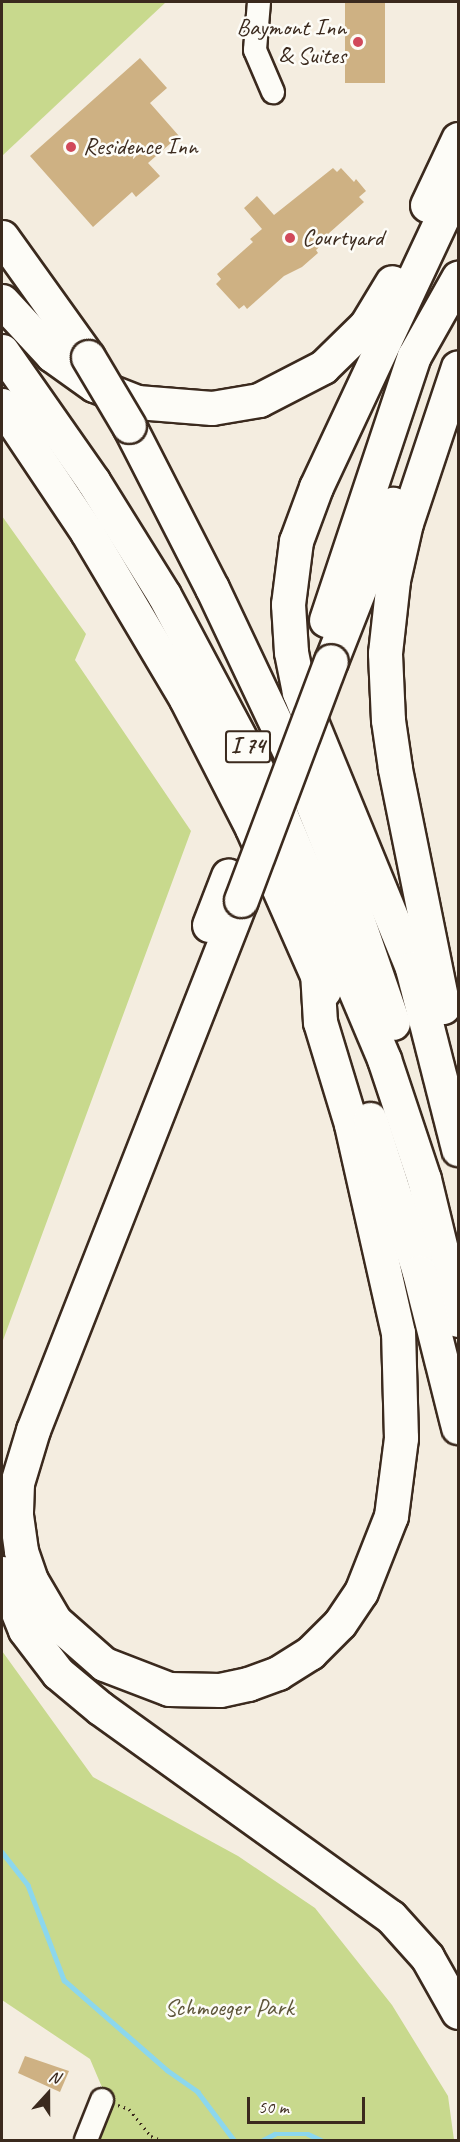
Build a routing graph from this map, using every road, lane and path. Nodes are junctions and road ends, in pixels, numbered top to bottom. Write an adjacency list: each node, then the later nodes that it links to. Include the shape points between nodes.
1 (259, 2): 2 (street, via 255,50)
2 (273, 92)
3 (459, 139): 7 (highway, via 390,285 366,325 323,367 259,400 200,409 127,400 94,385 60,362)
4 (459, 184): 17 (highway, via 316,487 296,541 288,604 291,652 300,692 412,968)
5 (2, 237): 18 (highway, bridge, via 88,357 129,426 257,680 334,856 383,994 421,1122)
6 (459, 278): 13 (highway, via 414,356)
7 (2, 301)
8 (459, 305): 13 (highway, via 425,361)
9 (459, 344): 13 (highway)
10 (2, 351): 18 (highway, I 74, via 66,441 152,575 258,767 355,985)
11 (459, 367): 16 (highway, via 406,523 393,580 385,653 394,768)
12 (2, 405): 15 (highway, I 74, via 87,532 186,699 252,828)
13 (325, 640): 14 (highway, bridge)
14 (234, 888): 15 (highway, via 33,1430 17,1483 21,1551 31,1580 55,1621 104,1664 132,1678 169,1689 220,1690 248,1684 278,1673 310,1653 357,1599 391,1516 401,1438 398,1333 351,1124 320,1022); 21 (highway)
15 (316, 972): 20 (highway, I 74, via 410,1243)
16 (459, 1082)
17 (459, 1149)
18 (424, 1179): 19 (highway, I 74)
19 (459, 1320)
20 (459, 1427)
21 (2, 1457)
22 (2, 1573): 23 (highway, via 25,1630 58,1673 391,1917 427,1957)
23 (459, 2012)
24 (112, 2103): 25 (street); 26 (path, via 137,2115 151,2136)
25 (86, 2140)
26 (161, 2140)

